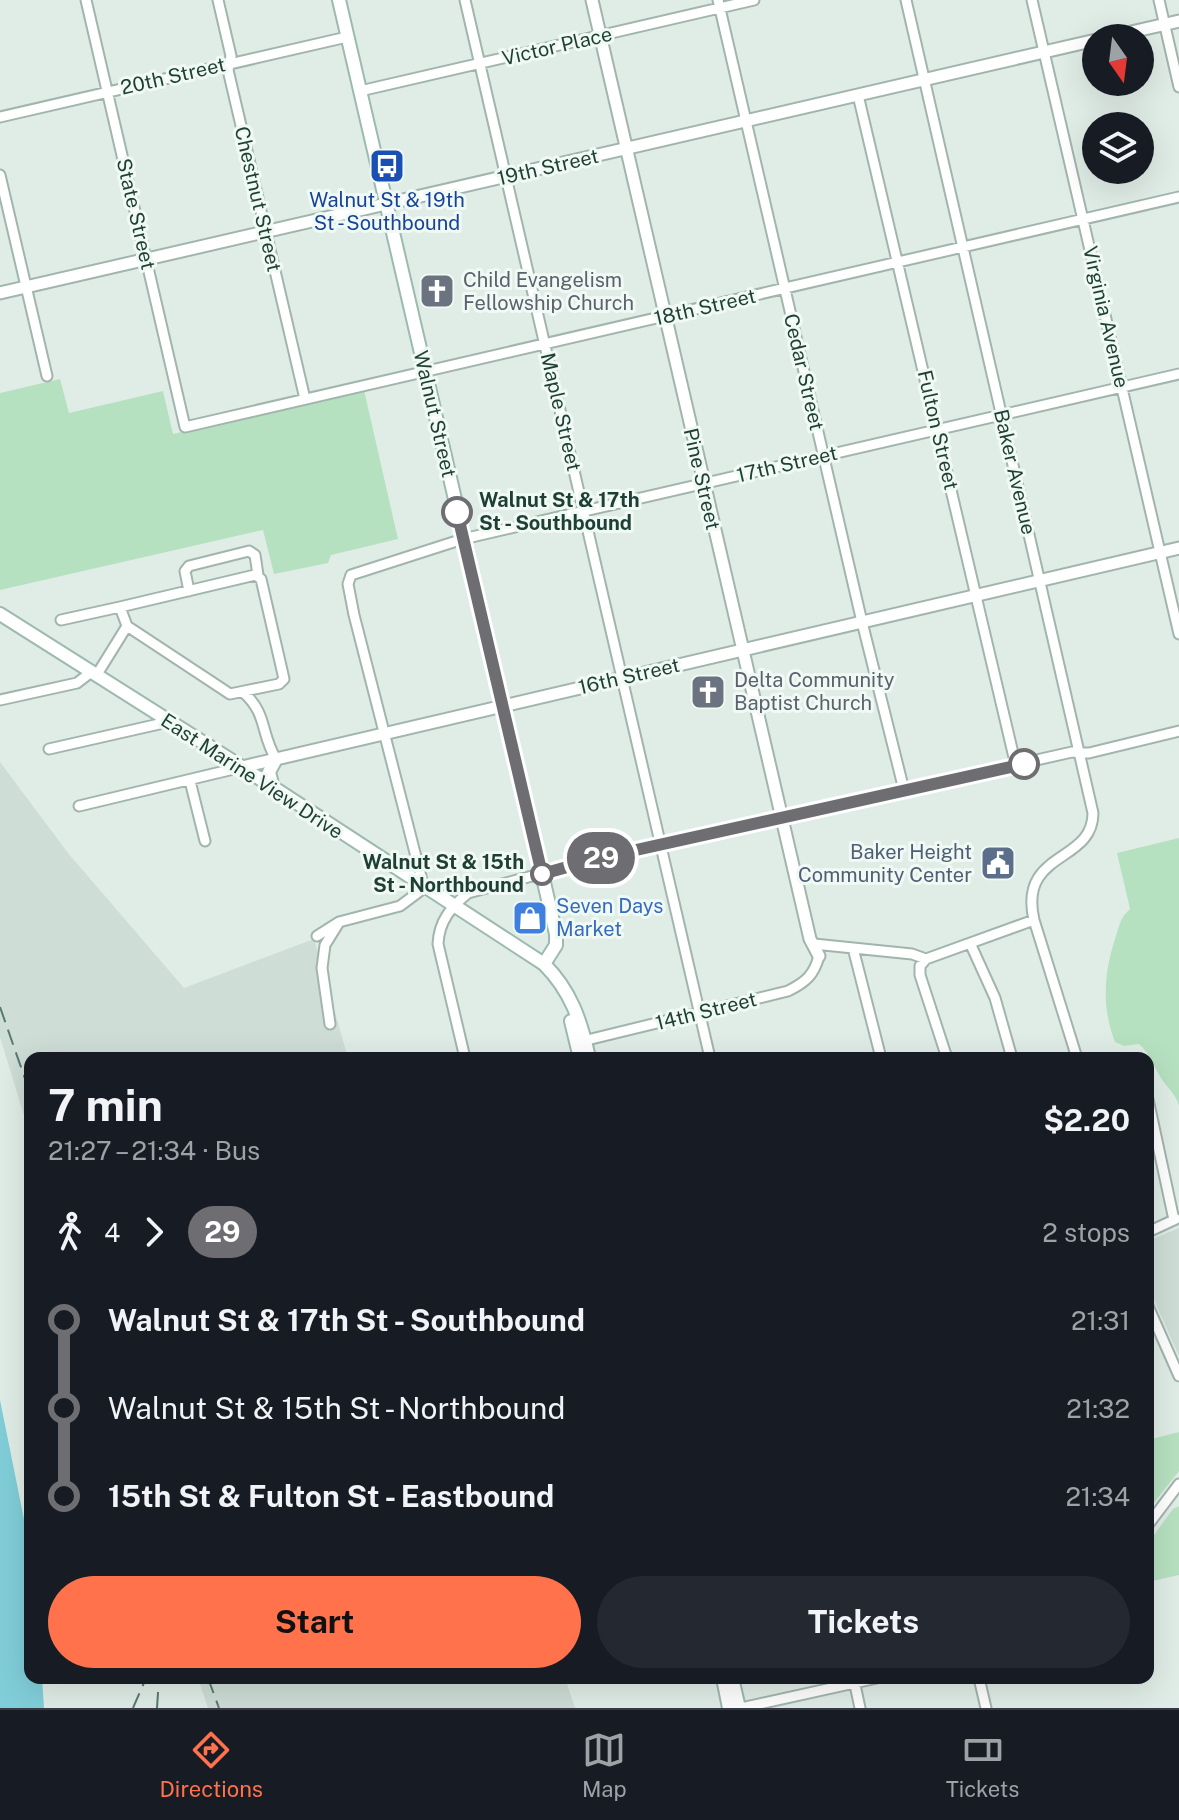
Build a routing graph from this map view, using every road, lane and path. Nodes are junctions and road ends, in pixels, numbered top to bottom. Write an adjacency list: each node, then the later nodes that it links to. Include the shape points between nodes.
1 (86, 0): 23 (street, State Street)
2 (218, 0): 18 (street, Chestnut Street)
3 (339, 0): 15 (main road, Walnut Street)
4 (465, 0): 19 (street, Maple Street)
5 (592, 0): 14 (street, Pine Street)
6 (754, 0): 10 (street, Victor Place)
7 (906, 0): 20 (street, Baker Avenue)
8 (1032, 0): 17 (street, Virginia Avenue)
9 (1159, 0): 12 (street)
10 (719, 4): 14 (street, Victor Place); 26 (street, Cedar Street)
11 (1179, 21): 12 (street)
12 (1164, 24): 13 (street); 21 (street)
13 (1154, 26)
14 (600, 36): 19 (street, Victor Place); 27 (street, Pine Street)
15 (347, 37): 18 (street, 20th Street); 22 (main road, Walnut Street)
16 (1082, 43): 17 (street, 19th Street)
17 (1044, 52): 20 (street, 19th Street); 32 (street, Virginia Avenue)
18 (229, 63): 23 (street, 20th Street); 33 (street, Chestnut Street)
19 (479, 64): 22 (street, Victor Place); 29 (street, Maple Street)
20 (924, 80): 24 (street, 19th Street); 34 (street, Baker Avenue)
21 (1179, 87)
22 (360, 91): 31 (main road, Walnut Street)
23 (107, 92): 25 (street, 20th Street); 35 (street, State Street)
24 (858, 95): 26 (street, 19th Street); 36 (street, Fulton Street)
25 (0, 117)
26 (746, 121): 27 (street, 19th Street); 38 (street, Cedar Street)
27 (626, 149): 29 (street, 19th Street); 40 (street, Pine Street)
28 (0, 175): 37 (street)
29 (506, 176): 31 (street, 19th Street); 41 (street, Maple Street)
30 (1179, 197): 32 (street, 18th Street)
31 (386, 204): 33 (street, 19th Street); 42 (main road, Walnut Street)
32 (1084, 219): 34 (street, 18th Street); 45 (street, Virginia Avenue)
33 (266, 232): 35 (street, 19th Street); 46 (street, Chestnut Street)
34 (964, 247): 36 (street, 18th Street); 47 (street, Baker Avenue)
35 (146, 260): 37 (street, 19th Street); 48 (street, State Street)
36 (898, 262): 38 (street, 18th Street); 49 (street, Fulton Street)
37 (26, 287): 39 (street, 19th Street); 44 (street)
38 (785, 288): 40 (street, 18th Street); 50 (street, Cedar Street)
39 (0, 293)
40 (664, 316): 41 (street, 18th Street); 51 (street, Pine Street)
41 (545, 344): 42 (street, 18th Street); 52 (street, Maple Street)
42 (425, 372): 46 (street, 18th Street); 53 (main road, Walnut Street)
43 (1179, 374): 45 (street, 17th Street)
44 (47, 376)
45 (1122, 387): 47 (street, 17th Street); 55 (street, Virginia Avenue)
46 (305, 399): 48 (street, 18th Street)
47 (1002, 415): 49 (street, 17th Street); 57 (street, Baker Avenue)
48 (185, 427)
49 (937, 429): 50 (street, 17th Street); 59 (street, Fulton Street)
50 (824, 456): 51 (street, 17th Street); 63 (street, Cedar Street)
51 (703, 483): 52 (street, 17th Street); 66 (street, Pine Street)
52 (584, 511): 53 (street, 17th Street); 68 (street, Maple Street)
53 (463, 539): 71 (main road, Walnut Street); 74 (street, 17th Street, via 351,575 348,584)
54 (1179, 548): 55 (street, 16th Street)
55 (1160, 553): 57 (street, 16th Street); 65 (street, Virginia Avenue)
56 (258, 575): 58 (street); 58 (street, via 255,555 249,551 189,566); 69 (street, via 284,679)
57 (1040, 580): 59 (street, 16th Street); 76 (street, Baker Avenue)
58 (189, 591): 60 (street)
59 (976, 595): 63 (street, 16th Street); 78 (street, Fulton Street)
60 (120, 607): 62 (street); 64 (street)
61 (0, 614): 67 (main road, East Marine View Drive)
62 (61, 620)
63 (862, 622): 66 (street, 16th Street); 82 (street, Cedar Street)
64 (127, 626): 67 (street); 69 (street, via 230,694)
65 (1179, 634)
66 (741, 650): 68 (street, 16th Street); 84 (street, Pine Street)
67 (93, 674): 70 (street, via 77,683); 72 (main road, East Marine View Drive)
68 (622, 678): 71 (street, 16th Street); 86 (street, Maple Street)
69 (243, 692): 77 (street, via 257,704)
70 (0, 700)
71 (501, 706): 74 (street, 16th Street); 87 (main road, Walnut Street)
72 (168, 722): 75 (street); 79 (main road, East Marine View Drive)
73 (1179, 731): 76 (street)
74 (384, 733): 77 (street, 16th Street); 88 (street)
75 (49, 749)
76 (1080, 752): 78 (street); 90 (street, Baker Avenue, via 1093,829 1039,876 1031,901)
77 (276, 759): 79 (street, 16th Street); 81 (main road, via 269,772)
78 (1016, 766): 82 (street)
79 (242, 767): 80 (street, 16th Street); 81 (main road, East Marine View Drive)
80 (190, 781): 83 (street, 16th Street); 85 (street)
81 (273, 788): 88 (main road, East Marine View Drive)
82 (904, 790): 84 (street)
83 (79, 806)
84 (782, 817): 86 (street); 95 (street, Pine Street)
85 (205, 841)
86 (661, 844): 87 (street); 98 (street, Maple Street)
87 (542, 874): 89 (street, via 483,887); 97 (main road, Walnut Street, via 556,934 556,945)
88 (424, 888): 89 (main road, East Marine View Drive); 91 (street, via 400,906)
89 (454, 905): 97 (main road, East Marine View Drive); 101 (street, via 438,932 438,944)
90 (1034, 920): 93 (street); 108 (street)
91 (339, 922): 92 (street); 99 (street, via 325,945 322,968)
92 (317, 936)
93 (970, 943): 96 (street); 107 (street, via 995,998)
94 (853, 948): 95 (street); 96 (street); 105 (street)
95 (816, 950): 98 (street, 14th Street, via 813,974 803,984)
96 (926, 959): 106 (street, via 920,975)
97 (544, 964): 100 (main road, East Marine View Drive, via 569,995)
98 (700, 1013): 100 (street, 14th Street); 104 (street, Maple Street)
99 (330, 1024)
100 (581, 1041): 102 (main road, East Marine View Drive); 103 (main road, East Marine View Drive)
101 (464, 1052)
102 (580, 1052)
103 (586, 1052)
104 (709, 1052)
105 (879, 1052)
106 (945, 1052)
107 (1010, 1052)
108 (1075, 1052)
109 (1154, 1124): 110 (street)
110 (1176, 1218): 111 (street)
111 (1154, 1229)
112 (1154, 1320): 113 (street)
113 (1179, 1376)
114 (1179, 1484): 115 (street)
115 (1154, 1517)
116 (724, 1684): 121 (main road)
117 (734, 1684): 122 (main road)
118 (841, 1684): 122 (street)
119 (855, 1684): 123 (street)
120 (980, 1684): 124 (street)
121 (729, 1708)
122 (740, 1708)
123 (860, 1708)
124 (986, 1708)

